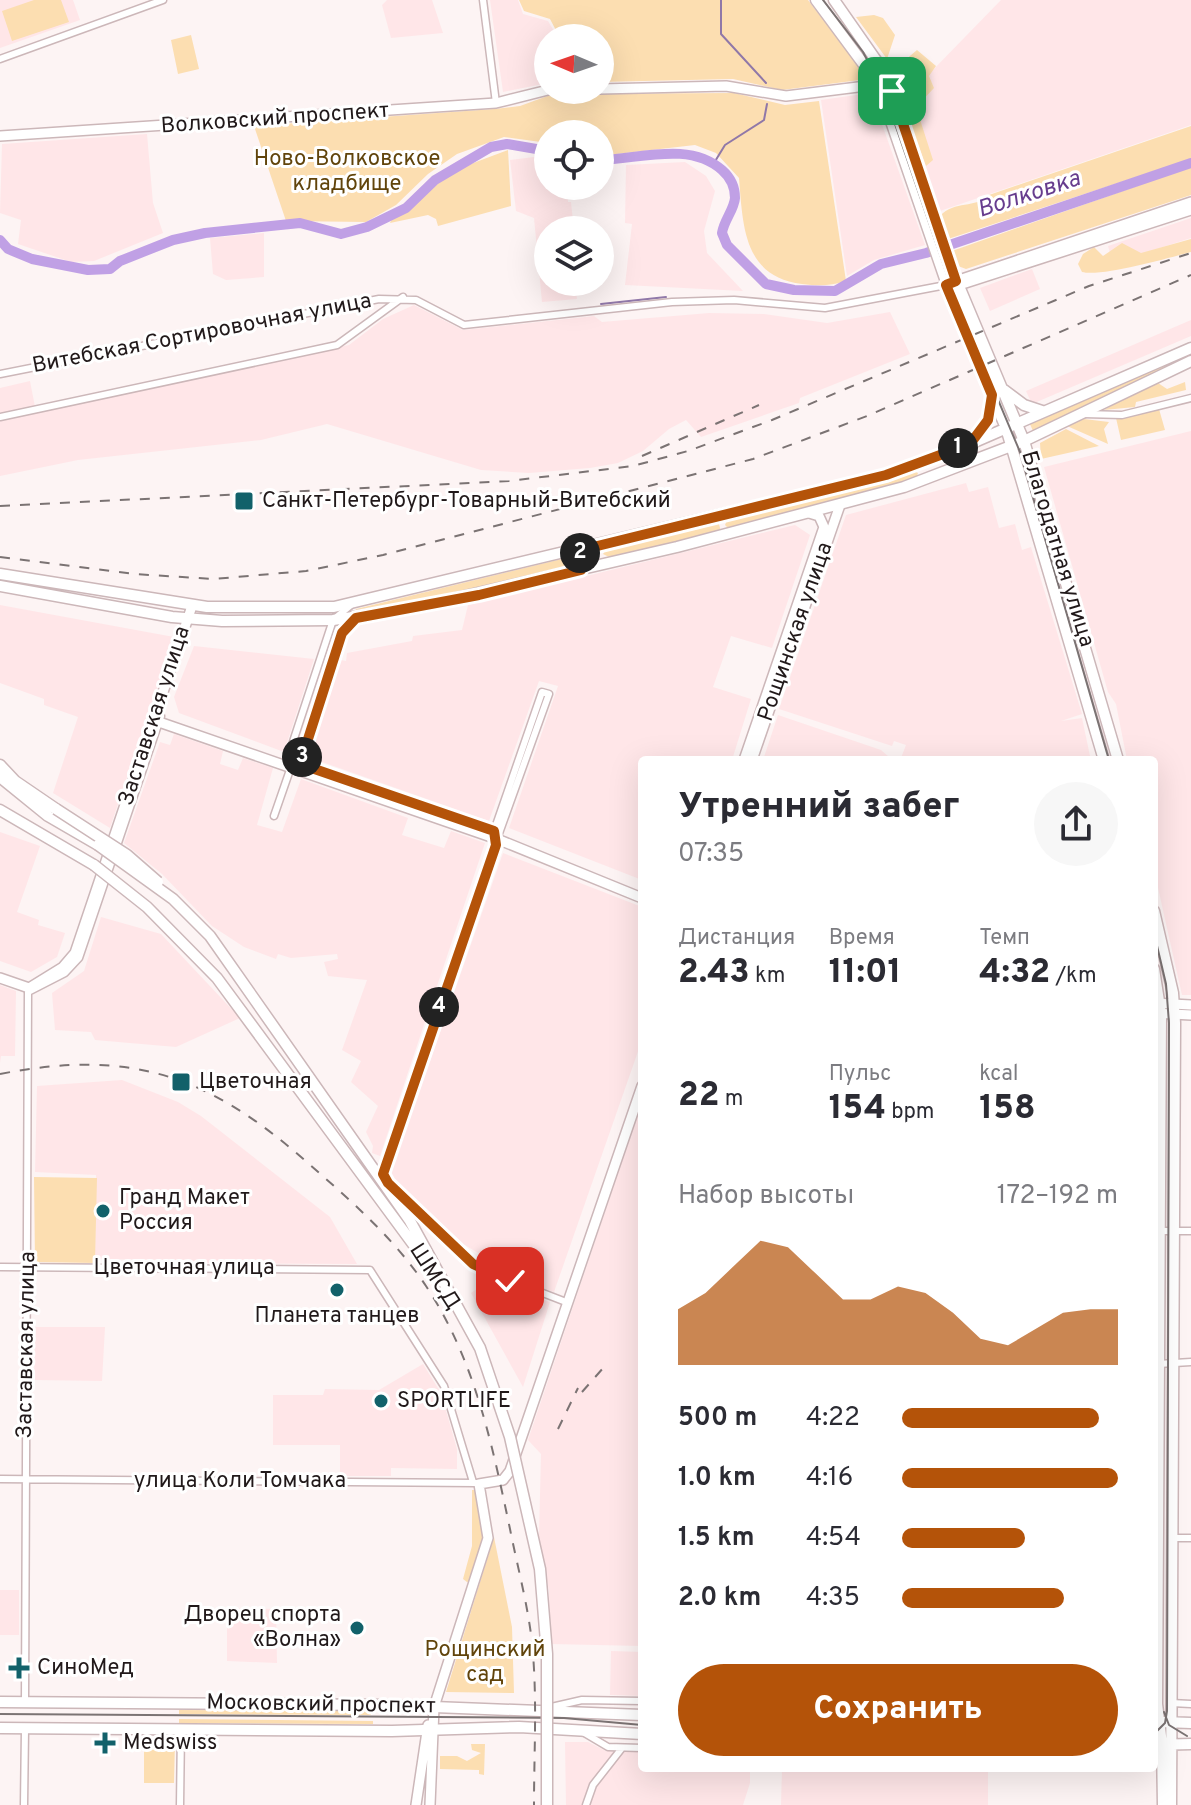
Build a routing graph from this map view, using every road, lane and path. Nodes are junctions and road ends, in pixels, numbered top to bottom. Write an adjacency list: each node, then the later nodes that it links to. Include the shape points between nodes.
1 (163, 0): 5 (street)
2 (483, 0): 10 (street)
3 (816, 0): 7 (main road)
4 (834, 0): 6 (main road)
5 (0, 59)
6 (885, 73): 7 (street); 14 (main road)
7 (875, 82): 8 (street, via 781,96 726,86); 14 (main road)
8 (614, 89)
9 (534, 94): 10 (street, Волковский проспект)
10 (496, 103): 11 (street, Волковский проспект)
11 (0, 136)
12 (1191, 202): 15 (street)
13 (1191, 210): 15 (street)
14 (936, 237): 15 (main road)
15 (954, 284): 16 (street, Витебская Сортировочная улица, via 825,308 734,300 672,302 464,325); 20 (main road, Благодатная улица); 21 (main road, Благодатная улица, via 972,349)
16 (403, 297): 19 (street, Витебская Сортировочная улица); 25 (street, Витебская Сортировочная улица, via 344,343)
17 (1191, 348): 23 (main road)
18 (1191, 361): 24 (main road)
19 (0, 374)
20 (1003, 389): 23 (main road); 26 (main road, Благодатная улица)
21 (992, 395): 26 (main road, Благодатная улица); 28 (main road, via 988,420)
22 (1191, 398): 24 (street, via 1111,416)
23 (1042, 411): 26 (main road)
24 (1080, 414): 27 (main road)
25 (0, 417)
26 (1012, 426): 27 (main road, Благодатная улица); 28 (main road); 29 (main road, Благодатная улица)
27 (1024, 441): 29 (main road); 53 (main road, Благодатная улица)
28 (970, 444): 30 (main road)
29 (1012, 446): 31 (main road); 52 (main road, Благодатная улица)
30 (913, 465): 31 (main road, via 922,472); 34 (main road)
31 (919, 482): 32 (main road)
32 (840, 505): 33 (main road); 51 (street, Рощинская улица)
33 (809, 513): 35 (main road); 50 (street, Рощинская улица, via 819,516 824,527)
34 (724, 515): 35 (main road, via 721,527); 36 (main road)
35 (729, 534): 38 (main road)
36 (602, 545): 37 (main road); 38 (main road, via 600,555)
37 (577, 551): 39 (main road, via 583,558); 42 (main road)
38 (607, 563): 39 (main road)
39 (581, 570): 46 (main road)
40 (0, 574): 43 (main road)
41 (4, 587): 45 (main road)
42 (351, 605): 44 (main road); 47 (street)
43 (192, 606): 44 (main road); 45 (street, Заставская улица)
44 (320, 608): 48 (main road)
45 (190, 618): 48 (main road); 49 (street, Заставская улица)
46 (356, 618): 47 (main road); 54 (street, via 342,633)
47 (333, 620): 48 (main road); 54 (street)
48 (320, 621)
49 (158, 718): 54 (street); 65 (street, Заставская улица, via 75,953)
50 (745, 756)
51 (753, 756)
52 (1103, 756)
53 (1117, 756)
54 (293, 764): 59 (street); 60 (street)
55 (0, 765): 58 (main road)
56 (0, 777): 58 (main road)
57 (0, 810): 116 (main road, ШМСД, bridge, via 115,880 172,929 217,978 429,1265 478,1350 508,1436 537,1569 544,1647)
58 (52, 812): 116 (main road, ШМСД, bridge, via 173,899 210,936 410,1221 480,1348 510,1437 540,1569 547,1654)
59 (274, 816)
60 (497, 835): 60 (street, via 549,694 542,692); 61 (street); 62 (street); 76 (street, via 383,1174 481,1269)
61 (638, 889)
62 (638, 896)
63 (1158, 930): 68 (main road)
64 (0, 978): 65 (street)
65 (29, 988): 75 (street, Заставская улица)
66 (1191, 1005): 68 (street)
67 (1158, 1008): 68 (street)
68 (1175, 1009): 69 (street); 72 (main road)
69 (1191, 1015)
70 (638, 1097): 76 (street)
71 (1158, 1231): 72 (street)
72 (1174, 1231): 73 (street); 77 (main road)
73 (1191, 1231)
74 (0, 1267): 75 (street, Цветочная улица)
75 (27, 1267): 83 (street, Заставская улица); 84 (street, Цветочная улица, via 368,1269 444,1386)
76 (566, 1302): 84 (street, via 509,1475)
77 (1173, 1362): 78 (street); 79 (street); 81 (main road)
78 (1191, 1362)
79 (1158, 1364)
80 (1158, 1475): 81 (main road)
81 (1171, 1476): 85 (main road)
82 (0, 1479): 83 (street, улица Коли Томчака)
83 (26, 1479): 84 (street, улица Коли Томчака); 89 (street, Заставская улица)
84 (476, 1483): 92 (street, via 488,1538)
85 (1171, 1538): 86 (street); 90 (main road)
86 (1191, 1538)
87 (638, 1701): 93 (street, via 582,1700)
88 (0, 1702): 89 (main road, Московский проспект)
89 (25, 1702): 92 (main road, Московский проспект)
90 (1170, 1703): 91 (street); 96 (main road)
91 (1191, 1704)
92 (434, 1707): 93 (main road, Московский проспект); 102 (street)
93 (544, 1709): 94 (main road, Московский проспект)
94 (638, 1715)
95 (1158, 1721): 96 (main road)
96 (1170, 1722): 97 (main road); 105 (main road)
97 (1191, 1723)
98 (0, 1728): 99 (main road, Московский проспект)
99 (25, 1728): 101 (main road, Московский проспект); 112 (street)
100 (578, 1729): 102 (main road, Московский проспект); 104 (main road, Московский проспект); 107 (street)
101 (181, 1730): 103 (main road, Московский проспект); 113 (street)
102 (430, 1730): 103 (main road, Московский проспект); 110 (street); 115 (street)
103 (405, 1731): 110 (street)
104 (638, 1734)
105 (1162, 1744): 106 (main road); 118 (main road); 119 (main road)
106 (1191, 1744)
107 (608, 1747): 108 (street); 111 (street)
108 (622, 1748): 109 (street); 111 (street)
109 (638, 1748)
110 (426, 1749): 114 (street)
111 (610, 1763): 117 (street)
112 (24, 1805)
113 (180, 1805)
114 (416, 1805)
115 (430, 1805)
116 (546, 1805)
117 (586, 1805)
118 (1163, 1805)
119 (1171, 1805)

